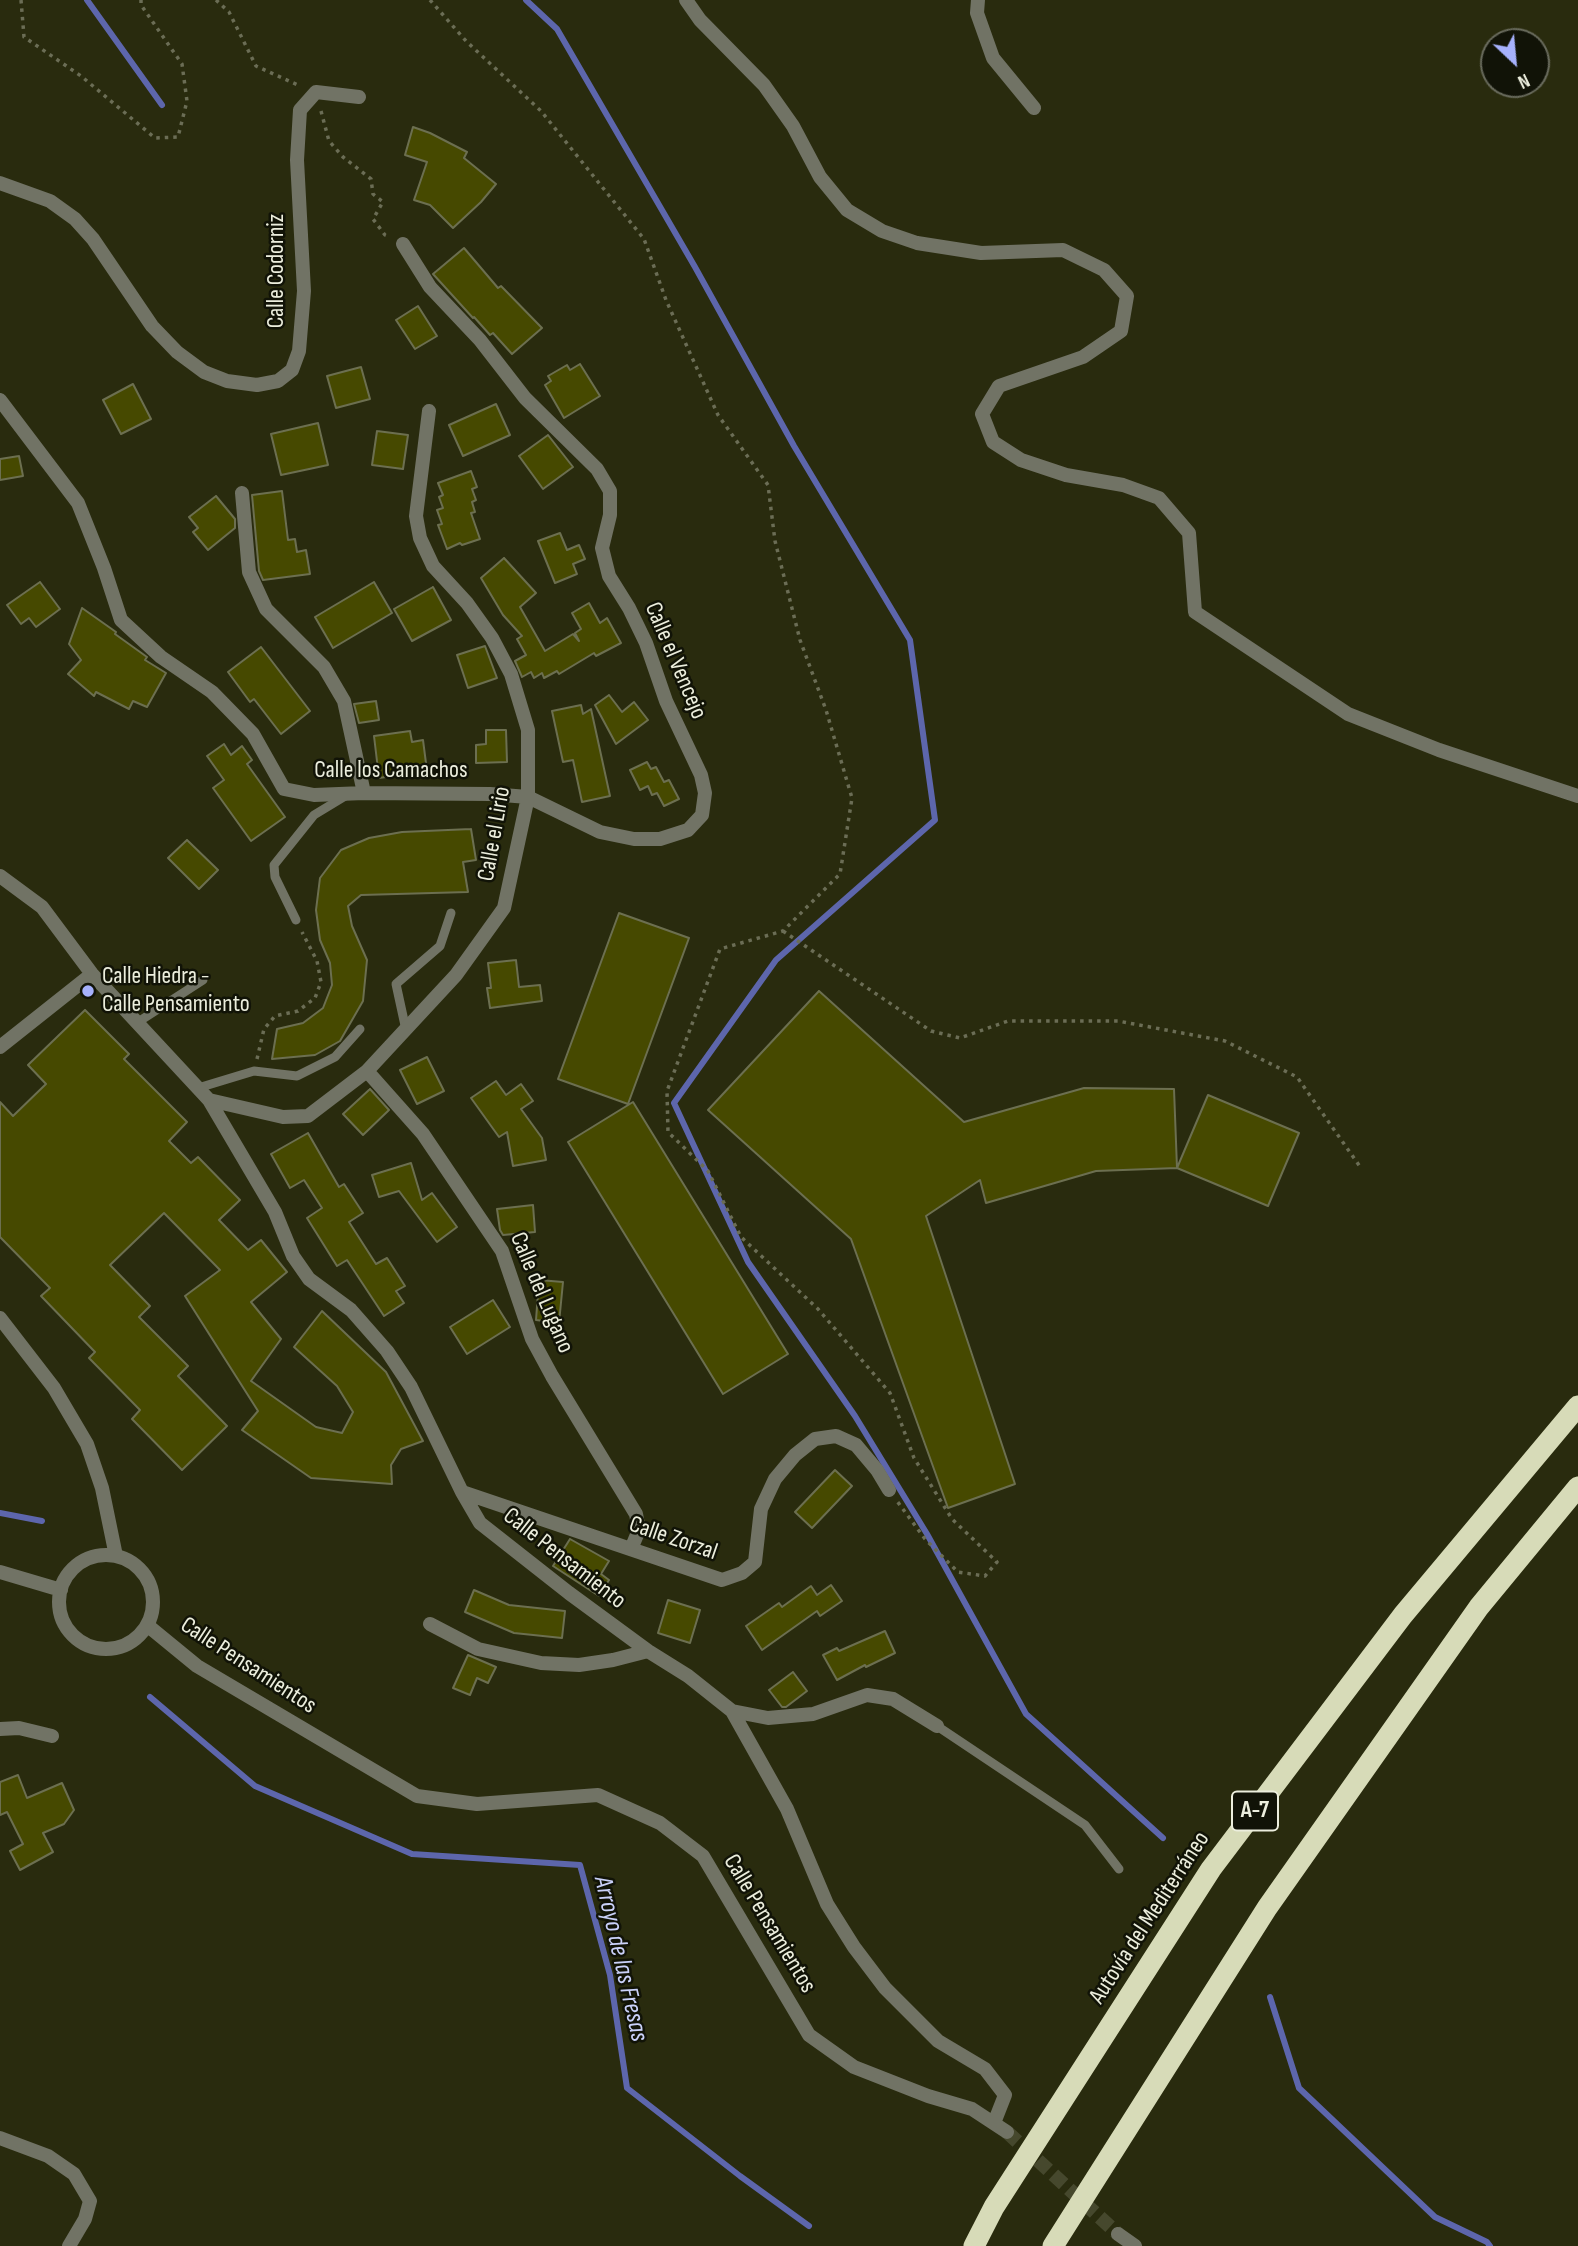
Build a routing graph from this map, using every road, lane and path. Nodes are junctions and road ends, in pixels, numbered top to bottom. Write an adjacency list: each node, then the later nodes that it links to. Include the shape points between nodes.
1 (22, 0): 2 (path, via 24,37 81,76 155,138 178,137 187,102 182,64)
2 (141, 0)
3 (216, 0): 7 (path, via 229,12 256,66)
4 (430, 0): 21 (path, via 466,41 541,111 644,239 718,415 768,485 775,541 800,640 827,710 852,798 840,874)
5 (686, 0): 16 (street, via 764,85 825,184 848,210 881,230 917,243 981,253 1063,250 1104,270 1127,296 1121,331 1083,357 999,386 982,414 993,442 1032,464 1159,498 1189,533 1195,612 1348,714)
6 (978, 0): 9 (street, via 977,13 993,58)
7 (316, 92): 8 (street); 10 (street, Calle Codorniz, via 300,110 297,160 304,291 299,351 292,370 278,381 257,385 204,372 152,326 75,219 50,201); 11 (path, via 329,141 371,179 373,194 383,202 373,219 385,235)
8 (359, 97)
9 (1034, 108)
10 (0, 183)
11 (403, 244): 17 (street, Calle el Vencejo, via 430,287 480,340 525,398 597,469 610,491 602,548 608,576 646,643 705,793 702,815 688,830 660,839 600,832)
12 (0, 400): 15 (street, Calle los Camachos, via 78,503 121,621 161,657 212,692 253,734 284,789 314,795)
13 (429, 411): 17 (street, Calle el Lirio, via 416,516 420,538 433,566 467,603 511,674 528,730)
14 (242, 493): 15 (street, via 249,572 266,609 324,667 344,701)
15 (356, 794): 17 (street, Calle los Camachos); 20 (lane, via 314,815 274,865)
16 (1578, 796)
17 (528, 797): 26 (street, Calle el Lirio, via 505,908 456,975)
18 (0, 876): 22 (street, Calle Pensamiento, via 42,908)
19 (451, 912): 26 (lane, via 440,946 396,984)
20 (296, 920): 28 (path, via 317,961 321,982 315,998 298,1011 275,1016 264,1029)
21 (783, 931): 32 (path, via 931,1031 960,1038 1008,1021 1118,1021 1224,1041 1297,1077); 36 (path, via 720,949 667,1091 668,1132 708,1171 741,1237 818,1309 890,1393 914,1458 952,1519 998,1562 985,1576 958,1572 925,1539)
22 (92, 974): 24 (street, Calle Pensamiento); 27 (street)
23 (204, 980): 24 (lane)
24 (138, 1022): 30 (street, Calle Pensamiento)
25 (360, 1029): 28 (lane, via 335,1057 297,1076)
26 (405, 1030): 29 (street, Calle el Lirio)
27 (0, 1047)
28 (254, 1071): 30 (lane)
29 (367, 1072): 31 (street, Calle el Lirio, via 308,1116 283,1117); 38 (street, Calle del Lugano, via 423,1134 502,1251 537,1348 636,1514 639,1530)
30 (198, 1088): 31 (street, Calle Pensamiento)
31 (209, 1100): 37 (street, Calle Pensamiento, via 309,1279 351,1310 411,1387)
32 (1361, 1168)
33 (0, 1318): 39 (street, via 54,1388 87,1444)
34 (1578, 1406): 54 (highway, Autovía del Mediterráneo / A-7, via 1402,1615 1211,1870 994,2207)
35 (1578, 1488): 55 (highway, A-7, via 1479,1606 1267,1908)
36 (890, 1490): 38 (street, Calle Zorzal, via 856,1445 836,1436 815,1439 775,1479 761,1509 755,1562 742,1573 722,1580)
37 (462, 1492): 38 (street, Calle Zorzal); 44 (street, Calle Pensamiento, via 480,1522)
38 (631, 1549)
39 (116, 1556): 41 (street, via 100,1555 79,1564); 43 (street, via 146,1576 153,1610)
40 (0, 1572): 41 (street)
41 (61, 1590): 43 (street, via 59,1606 65,1626 90,1647 121,1647)
42 (430, 1624): 44 (street, via 478,1649 541,1663 579,1665)
43 (147, 1625): 50 (street, Calle Pensamientos, via 197,1666 417,1796 477,1804 598,1796 660,1822 703,1857 809,2035 854,2067 972,2109)
44 (648, 1651): 45 (street, Calle Pensamiento)
45 (732, 1711): 46 (street, via 768,1718 813,1714 867,1695 893,1699); 50 (street, Calle Pensamiento, via 787,1810 827,1904 853,1947 885,1988 938,2041 985,2069 1005,2095)
46 (937, 1726): 49 (lane, via 1085,1825)
47 (0, 1729): 48 (street, via 19,1728)
48 (52, 1736)
49 (1119, 1868)
50 (1000, 2128)
51 (0, 2138): 53 (street, via 48,2156 74,2174 90,2201)
52 (1118, 2234): 56 (street)
53 (69, 2246)
54 (974, 2246)
55 (1053, 2246)
56 (1135, 2246)

